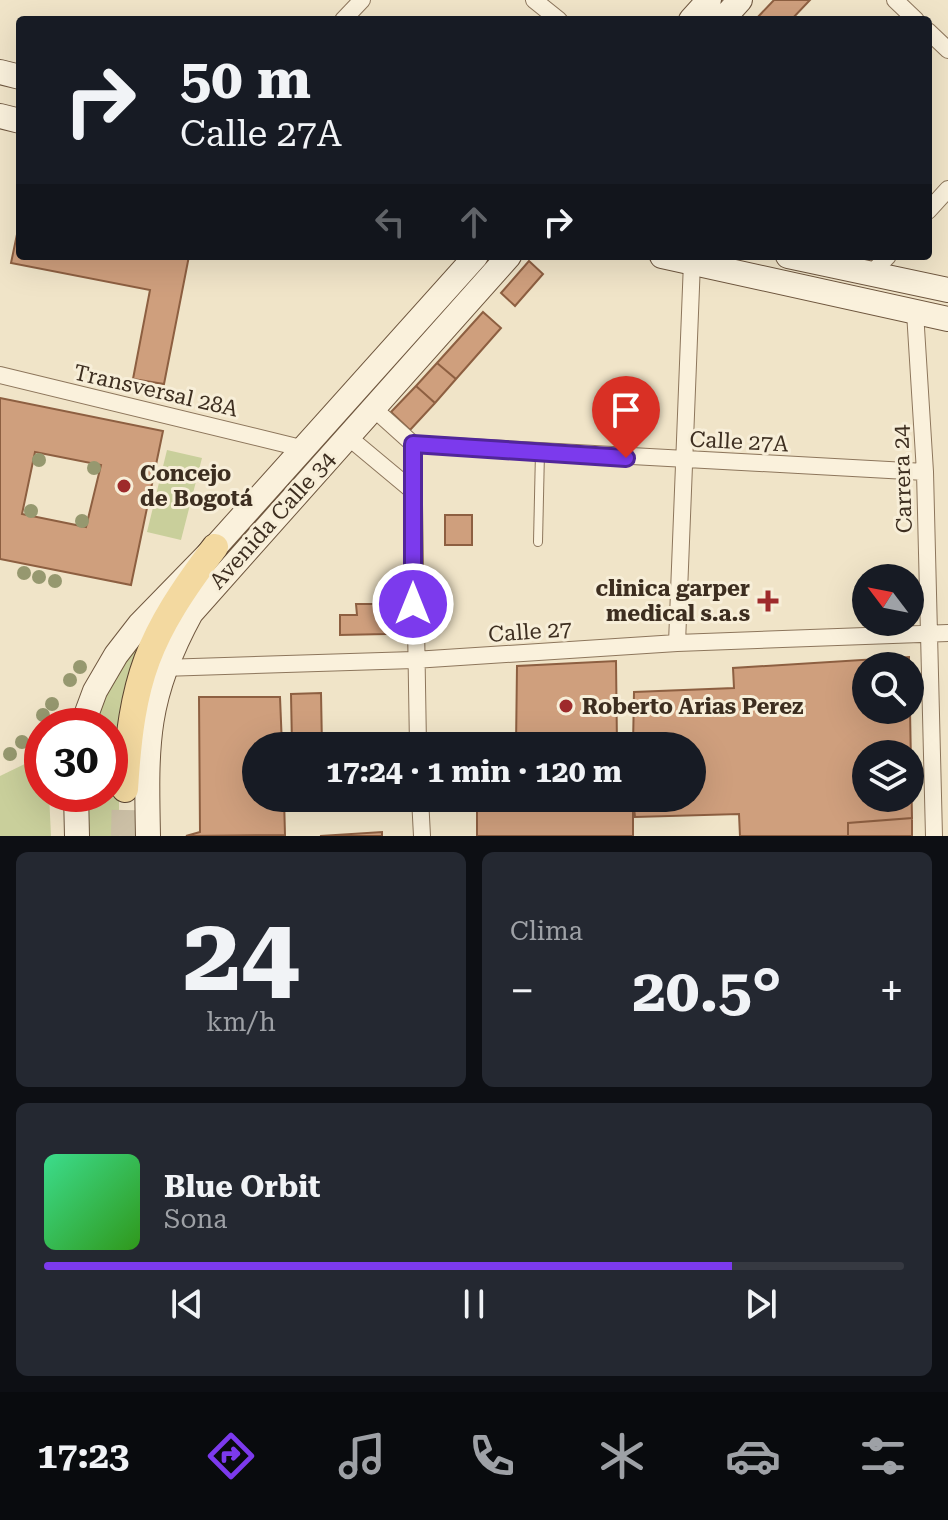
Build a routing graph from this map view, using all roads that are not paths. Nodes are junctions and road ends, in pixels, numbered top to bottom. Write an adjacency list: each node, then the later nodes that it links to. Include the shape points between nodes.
1 (362, 0): 6 (street)
2 (534, 0): 7 (street)
3 (709, 0): 8 (main road)
4 (740, 0): 9 (main road)
5 (895, 0): 10 (street)
6 (347, 16)
7 (554, 16)
8 (695, 16)
9 (726, 16)
10 (912, 16)
11 (932, 35): 12 (street)
12 (948, 50)
13 (948, 189): 14 (street)
14 (932, 207)
15 (472, 260): 29 (main road, Avenida Calle 34)
16 (505, 260): 26 (main road, Avenida Calle 34)
17 (682, 260): 20 (main road)
18 (806, 260): 21 (main road)
19 (884, 260): 21 (street)
20 (692, 262): 23 (main road); 31 (street)
21 (871, 274): 22 (main road)
22 (948, 290)
23 (915, 312): 24 (main road); 32 (street, Carrera 24)
24 (948, 319)
25 (0, 375): 29 (street, Transversal 28A)
26 (373, 408): 27 (main road, Avenida Calle 34); 28 (street)
27 (347, 436): 33 (street); 40 (main road, Avenida Calle 34, via 203,597)
28 (413, 444): 30 (street, Calle 27A); 33 (street)
29 (301, 448): 35 (main road, Avenida Calle 34)
30 (540, 452): 31 (street, Calle 27A); 34 (lane)
31 (683, 461): 32 (street, Calle 27A); 38 (street)
32 (925, 472): 36 (street, Carrera 24)
33 (413, 491): 39 (street)
34 (538, 542)
35 (215, 547): 41 (main road, Avenida Calle 34, via 140,624 116,655); 43 (main road, via 177,597 142,667)
36 (928, 632): 37 (street, Calle 27); 38 (street, Calle 27); 49 (street, Carrera 24)
37 (948, 633)
38 (677, 643): 39 (street, Calle 27)
39 (414, 660): 40 (street, Calle 27); 42 (street)
40 (162, 668): 47 (main road, Avenida Calle 34, via 147,756)
41 (89, 708)
42 (417, 732)
43 (128, 744)
44 (76, 812): 46 (main road)
45 (421, 812): 48 (street)
46 (77, 836)
47 (148, 836)
48 (422, 836)
49 (934, 836)

